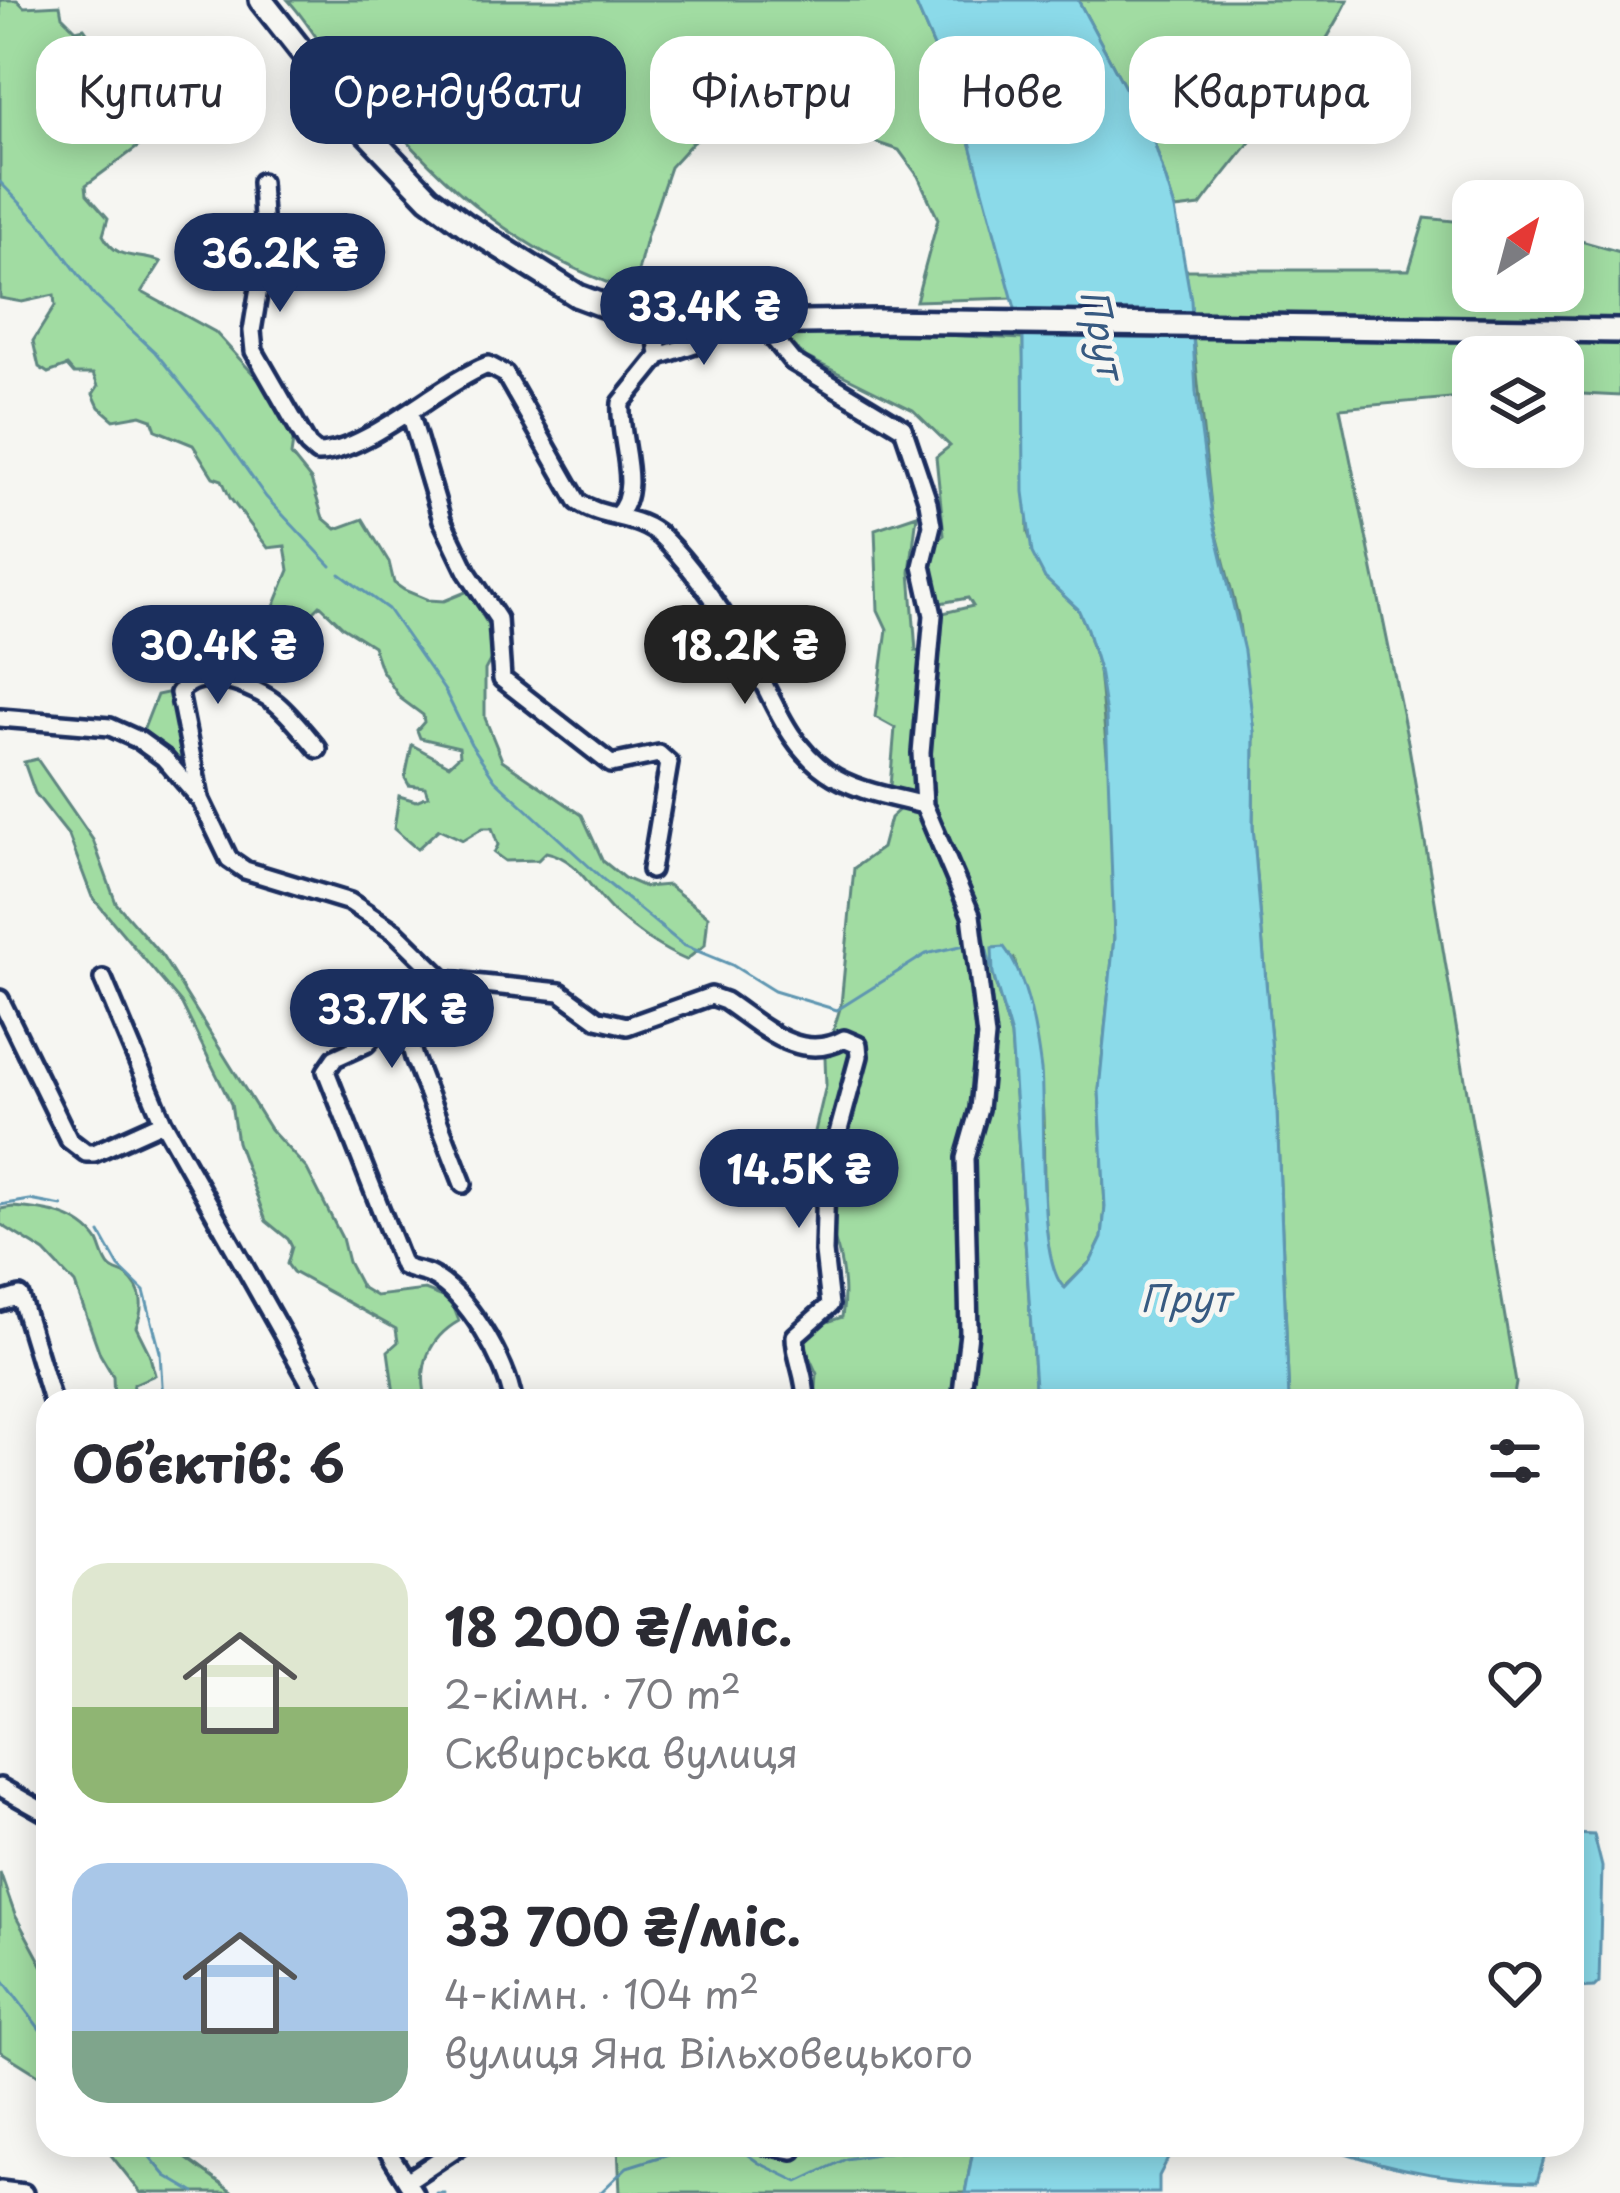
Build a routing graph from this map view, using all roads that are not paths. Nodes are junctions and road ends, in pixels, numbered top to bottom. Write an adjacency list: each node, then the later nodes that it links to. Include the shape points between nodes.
1 (261, 0): 3 (main road, via 363,130 430,198 578,296)
2 (261, 182): 8 (street, via 265,252 254,351 301,436 317,453)
3 (655, 321): 5 (main road); 7 (street)
4 (761, 322): 5 (main road); 6 (main road); 13 (street, via 792,361 903,428 928,502 932,525 922,566 933,615)
5 (724, 323): 7 (street)
6 (1620, 331)
7 (659, 356): 9 (street, via 621,403 632,487)
8 (410, 413): 9 (street, via 471,371 497,368 578,502 596,515); 14 (street, via 442,520 498,620 502,679 611,764 659,754 669,763)
9 (617, 515): 13 (street, via 660,535 675,553 752,660 802,751 830,775)
10 (0, 718): 12 (street, via 110,728 164,758)
11 (318, 748): 12 (street, via 277,704 202,676 179,692)
12 (201, 801): 16 (street, via 230,860 350,902)
13 (924, 805): 26 (street, via 971,915 986,1037 965,1158)
14 (651, 870)
15 (104, 979): 19 (street)
16 (444, 980): 18 (street); 25 (street, via 560,992 597,1019 627,1026 711,996 800,1047 858,1045 826,1178 830,1305 795,1336)
17 (0, 999): 19 (street, via 78,1147 94,1154)
18 (404, 1018): 20 (street); 24 (street, via 328,1064 331,1085 404,1266 428,1273 469,1308)
19 (163, 1122): 23 (street)
20 (463, 1184)
21 (0, 1303): 22 (street, via 20,1296)
22 (48, 1389)
23 (313, 1389)
24 (511, 1389)
25 (806, 1389)
26 (962, 1389)
27 (0, 1787): 28 (street)
28 (36, 1807)
29 (392, 2157): 31 (street)
30 (447, 2157): 31 (street)
31 (411, 2187)
32 (0, 2190): 33 (street)
33 (25, 2193)

